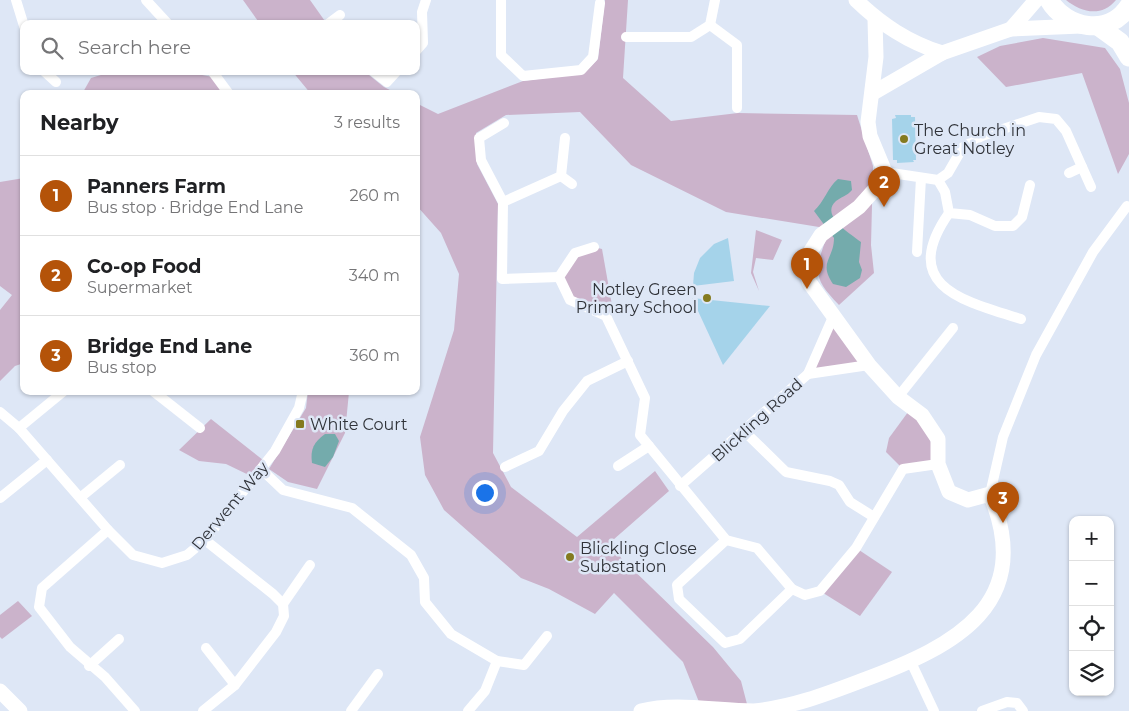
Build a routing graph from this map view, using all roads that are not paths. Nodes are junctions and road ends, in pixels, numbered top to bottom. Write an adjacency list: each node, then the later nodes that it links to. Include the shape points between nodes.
1 (16, 0): 13 (street)
2 (146, 0): 14 (street)
3 (426, 0): 20 (street, via 422,12 424,44)
4 (501, 0): 9 (street, via 501,55 522,76 581,70 593,57)
5 (715, 0): 16 (street)
6 (856, 0): 12 (street)
7 (1036, 0): 18 (street)
8 (1049, 0): 17 (highway, via 1063,17)
9 (600, 2)
10 (1129, 6): 17 (highway, via 1118,18)
11 (340, 15): 15 (street)
12 (875, 19): 21 (street, via 917,45); 29 (street)
13 (22, 20)
14 (164, 20)
15 (333, 20)
16 (710, 25): 19 (street, via 691,38); 30 (street, via 737,45)
17 (1090, 26): 18 (street); 22 (highway, via 1120,42)
18 (1011, 28): 21 (street)
19 (626, 36)
20 (420, 48)
21 (942, 53): 29 (street)
22 (1129, 57)
23 (48, 75): 27 (street)
24 (215, 75): 28 (street)
25 (378, 75): 26 (street, via 387,82)
26 (393, 75)
27 (56, 82)
28 (226, 90)
29 (873, 93): 34 (street, via 868,122 870,136)
30 (737, 108)
31 (504, 123): 42 (street, via 479,138 480,160)
32 (565, 138): 36 (street)
33 (1082, 168): 35 (street); 38 (street, via 1066,132 1056,119 1038,117 982,136 963,147 948,173); 41 (street)
34 (885, 172): 37 (street); 48 (street, via 859,207 821,235 807,257 809,282)
35 (1069, 173)
36 (561, 176): 39 (street); 42 (street)
37 (921, 178): 38 (street); 46 (street)
38 (938, 180): 44 (street, via 945,192)
39 (572, 184)
40 (1030, 185): 44 (street, via 1022,217 1013,226 995,226 970,215)
41 (1091, 187)
42 (503, 202): 47 (street, via 502,279)
43 (1126, 206): 70 (street, via 1093,252 1036,355 1003,437)
44 (949, 213): 49 (street, via 932,241 930,259 933,273 948,290 966,301)
45 (594, 247): 47 (street, via 575,253)
46 (917, 252)
47 (559, 277): 51 (street, via 570,300 606,316)
48 (833, 317): 52 (street); 53 (street, Blickling Road)
49 (1021, 319)
50 (954, 323): 57 (street)
51 (628, 361): 62 (street, via 645,398 640,435); 67 (street, via 587,381 563,411 539,452)
52 (869, 365): 53 (street); 57 (street)
53 (808, 374): 61 (street, Blickling Road)
54 (59, 395): 59 (street)
55 (159, 395): 60 (street)
56 (302, 395): 68 (street, Derwent Way, via 300,408)
57 (898, 397): 64 (street, via 922,415 938,439)
58 (0, 412): 59 (street, Derwent Way)
59 (19, 428): 63 (street, Derwent Way)
60 (200, 428)
61 (745, 432): 69 (street, Blickling Road); 73 (street, via 786,472 839,485 850,502)
62 (648, 446): 66 (street); 69 (street)
63 (47, 460): 71 (street, Derwent Way); 72 (street)
64 (938, 464): 70 (street, via 949,492 968,500); 73 (street, via 903,469)
65 (120, 465): 71 (street)
66 (618, 466)
67 (505, 467)
68 (262, 470): 75 (street, Derwent Way); 83 (street, via 283,490 352,508 411,555 424,578 425,602 451,634)
69 (680, 486): 76 (street)
70 (990, 494): 84 (street, via 996,508 1002,549 1003,570 997,589 976,619 957,635)
71 (81, 497): 74 (street, Derwent Way)
72 (0, 498)
73 (874, 517): 78 (street, via 856,548 820,591 805,595)
74 (108, 530): 75 (street, Derwent Way, via 133,555 162,564 187,555); 85 (street, via 42,588 39,599 39,607)
75 (205, 540): 79 (street)
76 (726, 540): 78 (street, via 757,548); 78 (street, via 676,585 679,599 725,643 740,639)
77 (310, 564): 79 (street)
78 (792, 589)
79 (283, 604): 87 (street, via 284,616 276,632)
80 (547, 636): 83 (street, via 524,666)
81 (119, 639): 85 (street)
82 (206, 648): 87 (street)
83 (497, 661): 94 (street, via 485,691)
84 (911, 662): 89 (street); 97 (street)
85 (89, 666): 91 (street, via 105,677)
86 (378, 674): 93 (street)
87 (235, 685): 92 (street)
88 (0, 691): 90 (street)
89 (794, 708): 96 (street)
90 (20, 711)
91 (135, 711)
92 (203, 711)
93 (351, 711)
94 (468, 711)
95 (641, 711): 96 (street, via 669,707)
96 (694, 711)
97 (934, 711)
98 (982, 711): 99 (street, via 1007,702 1017,703)
99 (1023, 711)

